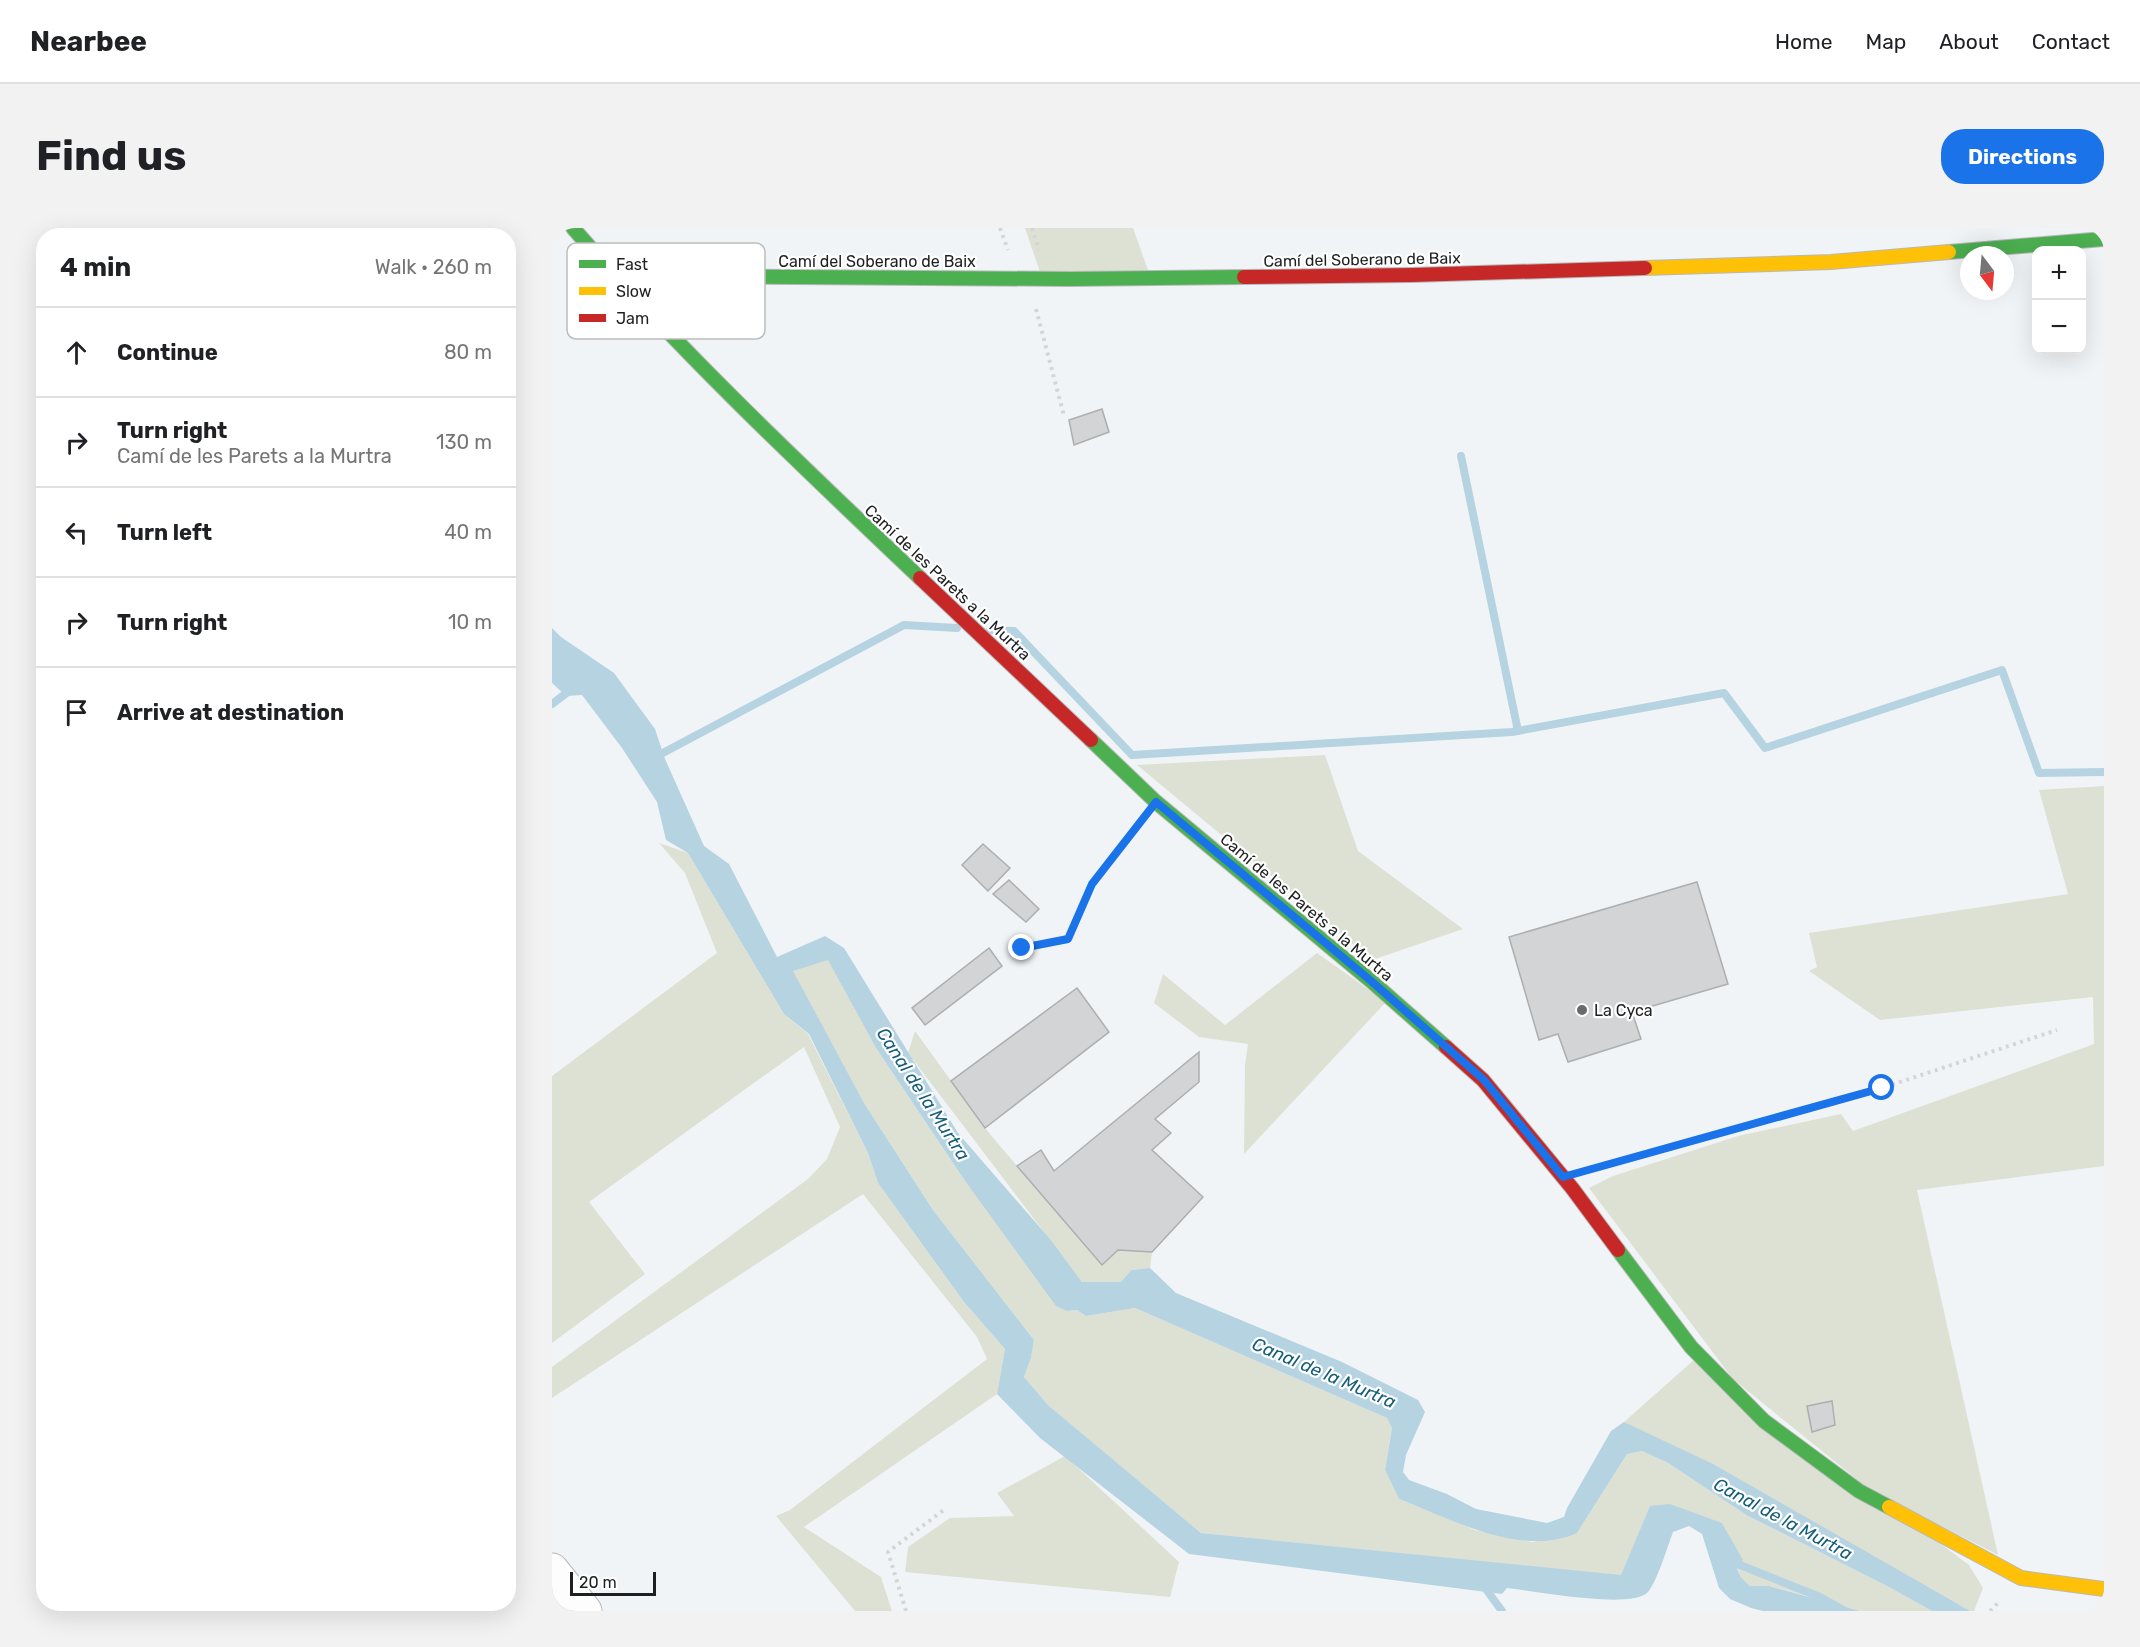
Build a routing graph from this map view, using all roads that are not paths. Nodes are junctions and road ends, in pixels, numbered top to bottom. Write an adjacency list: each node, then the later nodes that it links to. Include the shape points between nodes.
1 (573, 228): 3 (street, Camí de les Parets a la Murtra)
2 (2104, 239): 4 (street, Camí del Soberano de Baix, via 1831,262 1412,275)
3 (586, 243)
4 (765, 277)
5 (676, 339): 7 (street, Camí de les Parets a la Murtra, via 800,464 1156,802 1484,1080 1563,1177 1691,1347 1764,1421 1859,1491 2020,1578)
6 (552, 1570): 8 (street)
7 (2104, 1589)
8 (585, 1611)

